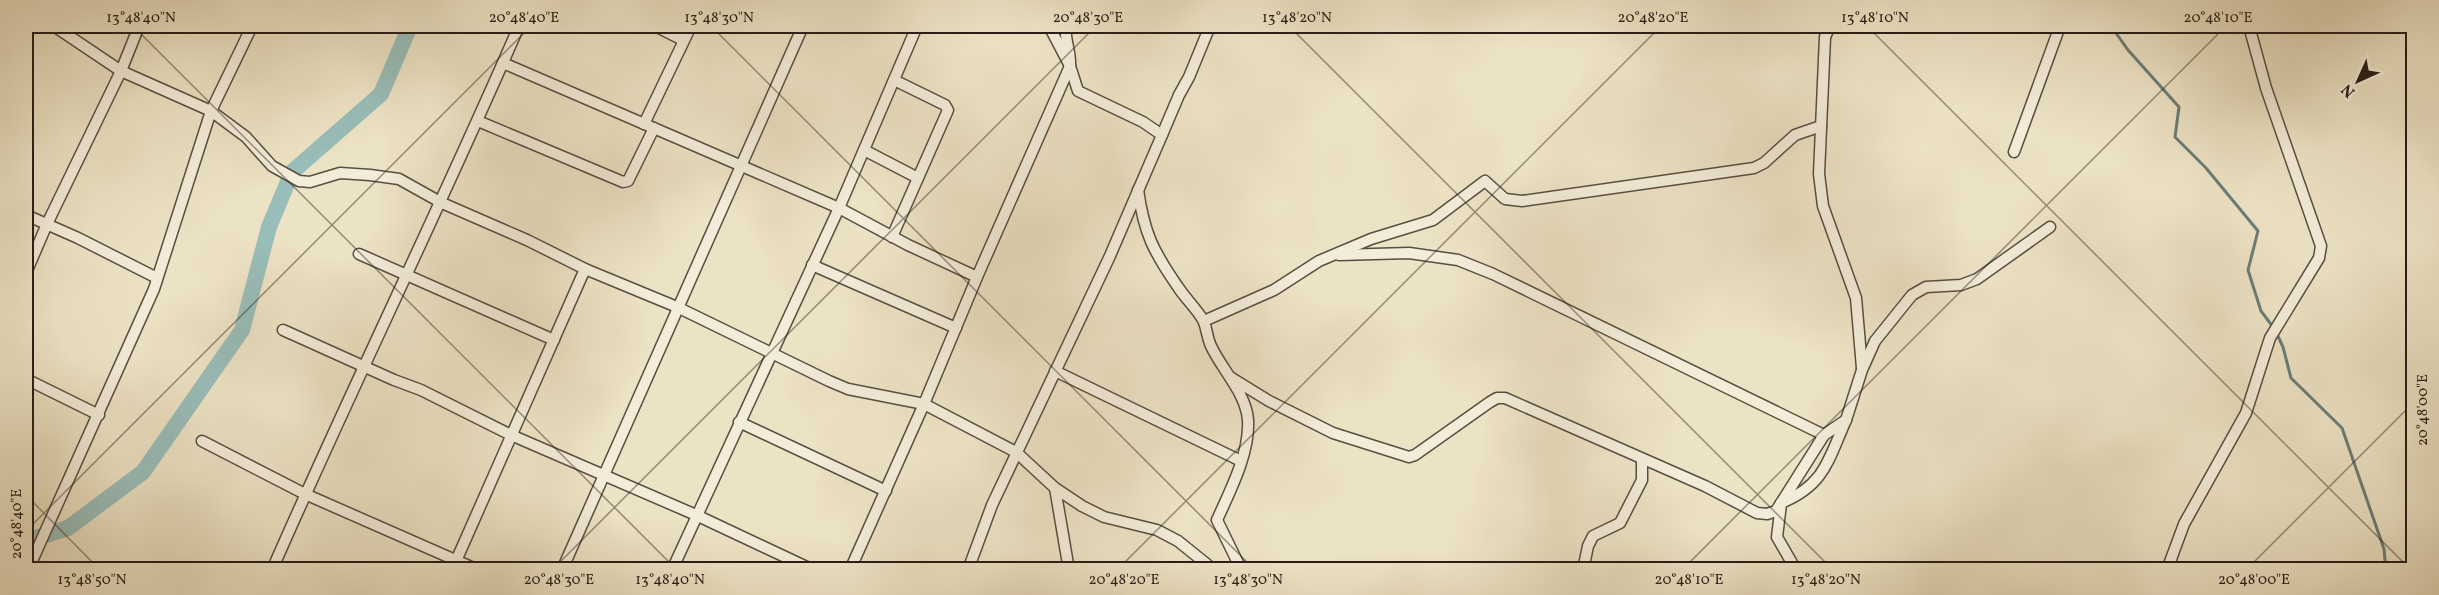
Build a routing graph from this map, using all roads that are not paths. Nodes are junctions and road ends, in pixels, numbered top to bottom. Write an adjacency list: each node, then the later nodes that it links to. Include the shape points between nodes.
1 (54, 26): 19 (street)
2 (139, 26): 19 (street)
3 (252, 26): 21 (street)
4 (519, 26): 17 (street)
5 (655, 26): 16 (street)
6 (691, 26): 16 (street)
7 (803, 26): 28 (street)
8 (917, 26): 20 (street)
9 (1049, 26): 18 (street)
10 (1066, 26): 18 (street)
11 (1210, 26): 25 (street)
12 (1830, 26): 15 (street)
13 (2060, 26): 27 (street)
14 (2249, 26): 88 (street, via 2266,88 2321,246 2319,258 2270,338 2246,413 2184,524)
15 (1823, 31): 24 (street)
16 (683, 40): 23 (street)
17 (503, 63): 22 (street); 23 (street)
18 (1070, 66): 25 (street, via 1078,91); 43 (street)
19 (121, 71): 21 (street); 34 (street)
20 (894, 80): 26 (street); 29 (street, via 948,110)
21 (211, 111): 31 (street, via 246,136 272,166 298,181 310,183 340,173 399,179); 44 (street)
22 (478, 121): 23 (street, via 623,182 628,181); 31 (street)
23 (649, 126): 28 (street)
24 (1821, 126): 38 (street, via 1795,135 1754,168 1522,201 1505,199 1485,180 1433,220); 52 (street, via 1819,174 1823,206 1856,298)
25 (1162, 135): 30 (street)
26 (864, 150): 29 (street); 32 (street)
27 (2014, 152)
28 (741, 166): 32 (street); 45 (street)
29 (918, 178): 36 (street)
30 (1138, 190): 46 (street, via 1148,238); 53 (street)
31 (442, 202): 40 (street); 42 (street)
32 (839, 208): 36 (street); 39 (street)
33 (26, 216): 34 (street)
34 (47, 224): 41 (street); 44 (street)
35 (2050, 227): 52 (street, via 1977,279 1961,285 1926,287 1912,295 1875,341)
36 (892, 237): 43 (street)
37 (359, 254): 42 (street)
38 (1334, 254): 46 (street, via 1307,266 1274,290); 61 (street, via 1409,253 1458,260)
39 (812, 265): 47 (street); 50 (street)
40 (585, 269): 45 (street); 49 (street)
41 (26, 273)
42 (406, 276): 49 (street); 51 (street)
43 (977, 277): 47 (street)
44 (157, 278): 57 (street)
45 (677, 307): 50 (street); 66 (street)
46 (1204, 321): 54 (street, via 1210,345)
47 (956, 328): 56 (street)
48 (283, 330): 51 (street)
49 (554, 340): 60 (street)
50 (772, 352): 56 (street, via 848,389); 59 (street)
51 (363, 366): 60 (street); 69 (street)
52 (1863, 370): 58 (street)
53 (1055, 371): 63 (street); 65 (street)
54 (1230, 377): 64 (street, via 1333,433 1401,456 1415,455 1490,402 1505,398); 65 (street, via 1248,419)
55 (26, 379): 57 (street)
56 (924, 404): 63 (street); 68 (street)
57 (99, 415): 74 (street)
58 (1846, 420): 61 (street); 70 (street, via 1821,476 1799,496)
59 (739, 422): 68 (street); 71 (street)
60 (511, 435): 66 (street); 73 (street)
61 (1824, 435): 70 (street)
62 (202, 441): 69 (street)
63 (1016, 452): 67 (street); 82 (street)
64 (1642, 459): 70 (street, via 1758,513 1776,511); 86 (street, via 1642,480 1620,523 1593,536)
65 (1241, 461): 85 (street, via 1217,520)
66 (605, 476): 71 (street); 77 (street)
67 (1055, 488): 83 (street); 84 (street, via 1104,517 1157,530 1178,541)
68 (886, 490): 81 (street)
69 (305, 494): 73 (street); 75 (street)
70 (1781, 503): 87 (street, via 1777,537)
71 (696, 515): 72 (street); 78 (street)
72 (789, 558): 79 (street); 80 (street)
73 (454, 565): 76 (street)
74 (28, 570)
75 (272, 570)
76 (478, 570)
77 (562, 570)
78 (672, 570)
79 (783, 570)
80 (813, 570)
81 (850, 570)
82 (968, 570)
83 (1069, 570)
84 (1214, 570)
85 (1245, 570)
86 (1583, 570)
87 (1796, 570)
88 (2167, 570)

